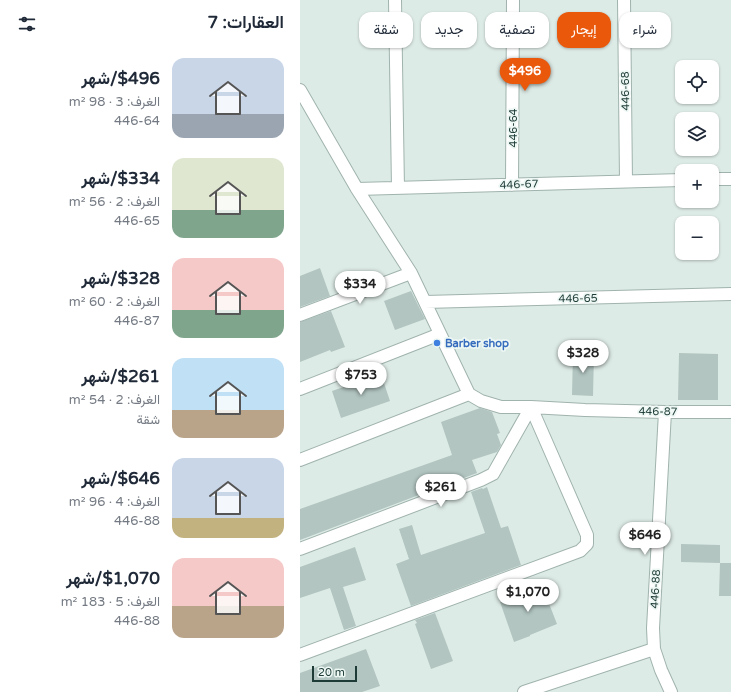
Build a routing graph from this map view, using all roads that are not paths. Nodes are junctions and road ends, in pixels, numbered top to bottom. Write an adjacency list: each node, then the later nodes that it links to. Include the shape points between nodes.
1 (395, 0): 10 (street)
2 (513, 0): 9 (street, 446-64)
3 (624, 0): 8 (street, 446-68)
4 (300, 90): 11 (street)
5 (719, 179): 6 (street)
6 (731, 179)
7 (675, 180): 8 (street, 446-67)
8 (626, 181): 9 (street, 446-67)
9 (512, 184): 10 (street, 446-67)
10 (398, 188): 11 (street, 446-67)
11 (357, 189): 12 (street)
12 (411, 273): 14 (street); 15 (street)
13 (731, 294): 14 (street, 446-65)
14 (425, 302): 16 (street)
15 (300, 315)
16 (440, 334): 17 (street); 18 (street)
17 (300, 389)
18 (469, 394): 19 (street, 446-87, via 501,407); 22 (street)
19 (531, 407): 20 (street, 446-87); 23 (street, via 493,474); 25 (street, via 587,535 587,544 580,551)
20 (665, 412): 21 (street, 446-87); 24 (street, 446-88)
21 (731, 412)
22 (300, 460)
23 (300, 549)
24 (654, 649): 26 (street); 27 (street, 446-88)
25 (300, 655)
26 (524, 692)
27 (671, 692)

